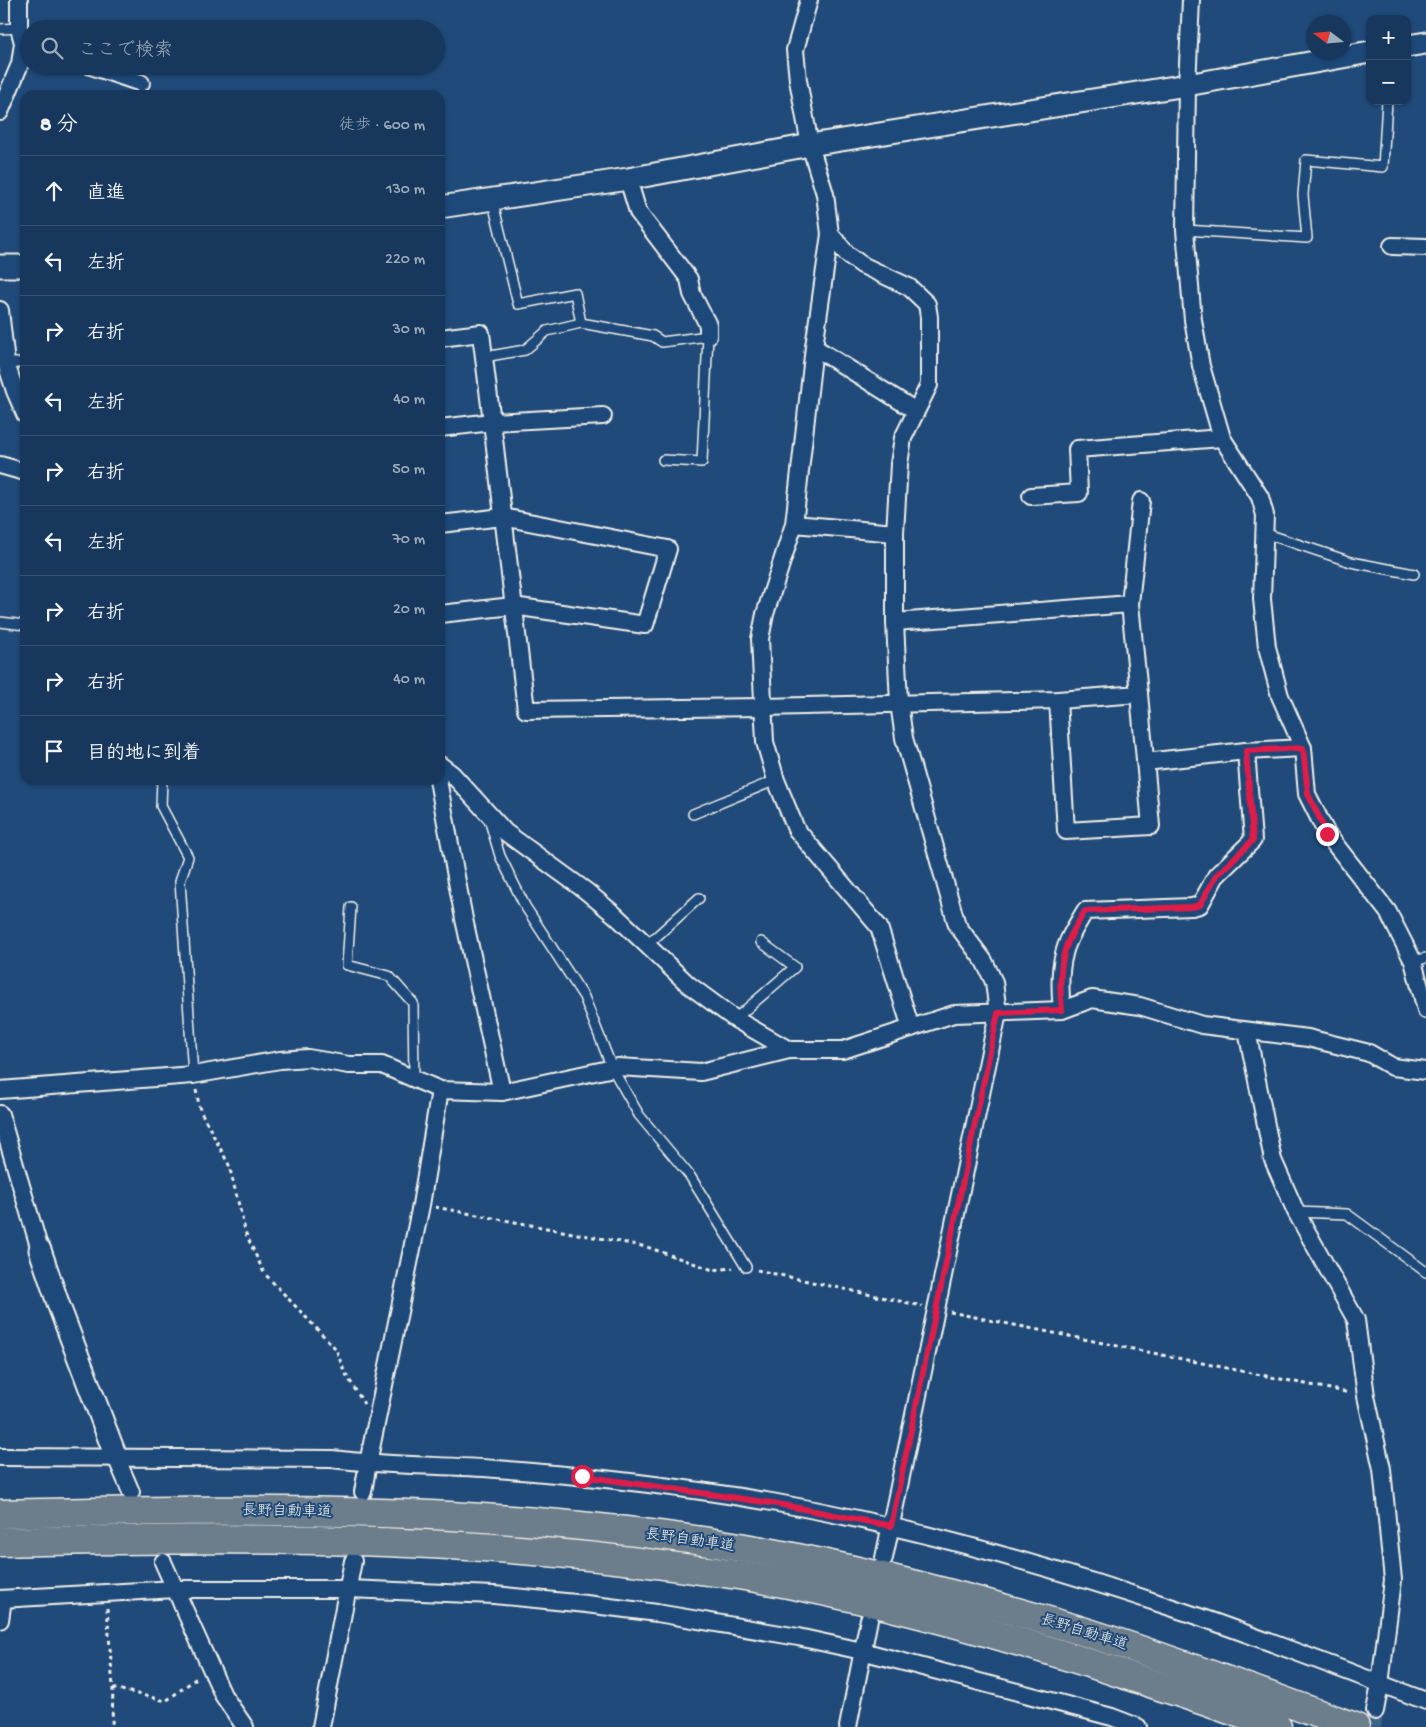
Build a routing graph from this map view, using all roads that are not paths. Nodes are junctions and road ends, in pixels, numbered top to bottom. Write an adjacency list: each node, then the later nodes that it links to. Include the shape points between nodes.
1 (19, 0): 4 (street)
2 (809, 0): 16 (street, via 795,50)
3 (1191, 0): 13 (street)
4 (21, 20)
5 (0, 29): 6 (lane)
6 (20, 38)
7 (1426, 43): 8 (street)
8 (1411, 45)
9 (1366, 53): 13 (street)
10 (20, 64): 15 (street)
11 (117, 75): 12 (street)
12 (141, 83)
13 (1187, 85): 16 (street); 20 (street)
14 (1387, 105): 20 (lane, via 1383,167 1306,160 1303,195 1307,238)
15 (0, 112)
16 (810, 145): 17 (street); 21 (street, via 825,194)
17 (628, 179): 18 (street); 28 (street, via 638,212 689,279 692,294 708,325)
18 (492, 199): 19 (street); 27 (lane, via 518,304 575,293)
19 (445, 206)
20 (1185, 230): 39 (street, via 1193,320 1201,366)
21 (830, 234): 30 (street); 35 (street, via 862,266 909,287 927,304 929,384)
22 (1392, 246): 23 (street)
23 (1426, 247)
24 (0, 266): 25 (street)
25 (20, 266)
26 (0, 310): 32 (street)
27 (582, 323): 28 (lane, via 653,336 662,342); 31 (lane, via 547,331 525,350)
28 (708, 336): 40 (lane, via 702,462)
29 (445, 338): 31 (street, via 481,334)
30 (814, 347): 35 (street); 47 (street)
31 (484, 357): 37 (street)
32 (6, 363): 33 (lane); 34 (street)
33 (20, 363)
34 (20, 402)
35 (916, 411): 48 (street, via 903,438)
36 (603, 416): 37 (street)
37 (492, 422): 38 (street); 45 (street)
38 (445, 427)
39 (1222, 438): 43 (street, via 1077,449 1079,493); 49 (street, via 1260,497 1265,515)
40 (663, 460)
41 (0, 464): 42 (street)
42 (20, 470)
43 (1031, 496)
44 (1141, 501): 51 (street)
45 (503, 517): 46 (street); 52 (street); 52 (street, via 668,549 645,625)
46 (445, 523)
47 (794, 524): 48 (street); 60 (street, via 760,639)
48 (895, 533): 55 (street)
49 (1264, 533): 50 (lane, via 1351,562); 61 (street, via 1262,599 1267,647 1280,696)
50 (1414, 574)
51 (1130, 604): 55 (street); 57 (street)
52 (513, 606): 53 (street); 60 (street, via 526,710)
53 (445, 613)
54 (0, 622): 56 (lane)
55 (895, 622): 59 (street)
56 (20, 624)
57 (1139, 694): 58 (street); 63 (street)
58 (1058, 700): 59 (street); 63 (street, via 1066,831 1151,826)
59 (899, 703): 60 (street); 77 (street, via 904,738 957,925 984,961 994,982)
60 (763, 707): 65 (street, via 765,742)
61 (1303, 748): 62 (street); 74 (street, via 1308,794 1327,834 1388,912)
62 (1246, 751): 63 (street); 75 (street, via 1253,840 1216,876 1200,905 1085,911 1064,954 1059,990)
63 (1145, 762)
64 (445, 769): 68 (street)
65 (776, 780): 69 (lane); 79 (street, via 796,829 879,927)
66 (162, 785): 84 (lane, via 161,806 188,858 180,881)
67 (439, 785): 88 (street, via 464,920)
68 (487, 812): 73 (street, via 505,832 586,891); 82 (lane, via 500,856 525,906 584,997)
69 (693, 814)
70 (699, 898): 73 (lane)
71 (351, 907): 85 (lane, via 347,965 389,976 413,1003)
72 (761, 942): 78 (lane, via 795,967)
73 (647, 945): 78 (street, via 689,985)
74 (1419, 959): 76 (street)
75 (1062, 1010): 77 (street); 80 (street, via 1092,999 1140,1006 1202,1025)
76 (1426, 1010)
77 (998, 1013): 79 (street, via 954,1014); 100 (street)
78 (735, 1019): 81 (street)
79 (911, 1028): 81 (street, via 843,1050)
80 (1247, 1031): 83 (street, via 1308,1038 1369,1053 1393,1067); 90 (street, via 1273,1160)
81 (789, 1050): 82 (street, via 701,1072)
82 (612, 1068): 88 (street); 92 (lane, via 639,1115 690,1176)
83 (1426, 1071)
84 (193, 1075): 85 (street, via 308,1058 349,1066 382,1065); 86 (street)
85 (414, 1078): 87 (street)
86 (0, 1090)
87 (440, 1090): 88 (street); 96 (street, via 421,1205)
88 (502, 1092)
89 (0, 1114): 91 (street)
90 (1296, 1212): 93 (lane, via 1347,1214); 111 (street, via 1356,1320 1366,1396 1382,1469 1393,1580)
91 (40, 1250): 95 (street)
92 (746, 1267)
93 (1426, 1272)
94 (0, 1457): 95 (street)
95 (116, 1457): 96 (street, via 332,1459); 97 (street)
96 (368, 1463): 98 (street); 100 (street, via 582,1476 778,1504)
97 (131, 1492)
98 (363, 1492)
99 (0, 1514): 113 (highway, 長野自動車道, via 126,1511 386,1513 479,1517 647,1534 752,1550 872,1574 967,1598)
100 (891, 1526): 102 (street); 111 (street, via 1068,1574 1170,1607)
101 (0, 1542): 118 (highway, 長野自動車道, via 384,1541 556,1552 756,1578 864,1600 1070,1656)
102 (884, 1558)
103 (353, 1561): 106 (street)
104 (163, 1562): 105 (street)
105 (176, 1589): 106 (street); 107 (street); 114 (street, via 223,1695)
106 (348, 1589): 110 (street, via 494,1595 586,1604 657,1613); 115 (street)
107 (2, 1599): 109 (street)
108 (869, 1619): 110 (street)
109 (0, 1620)
110 (862, 1651): 116 (street); 117 (street, via 1112,1717)
111 (1380, 1684): 112 (street); 113 (street)
112 (1426, 1701)
113 (1365, 1719)
114 (244, 1727)
115 (321, 1727)
116 (848, 1727)
117 (1138, 1727)
118 (1277, 1727)

